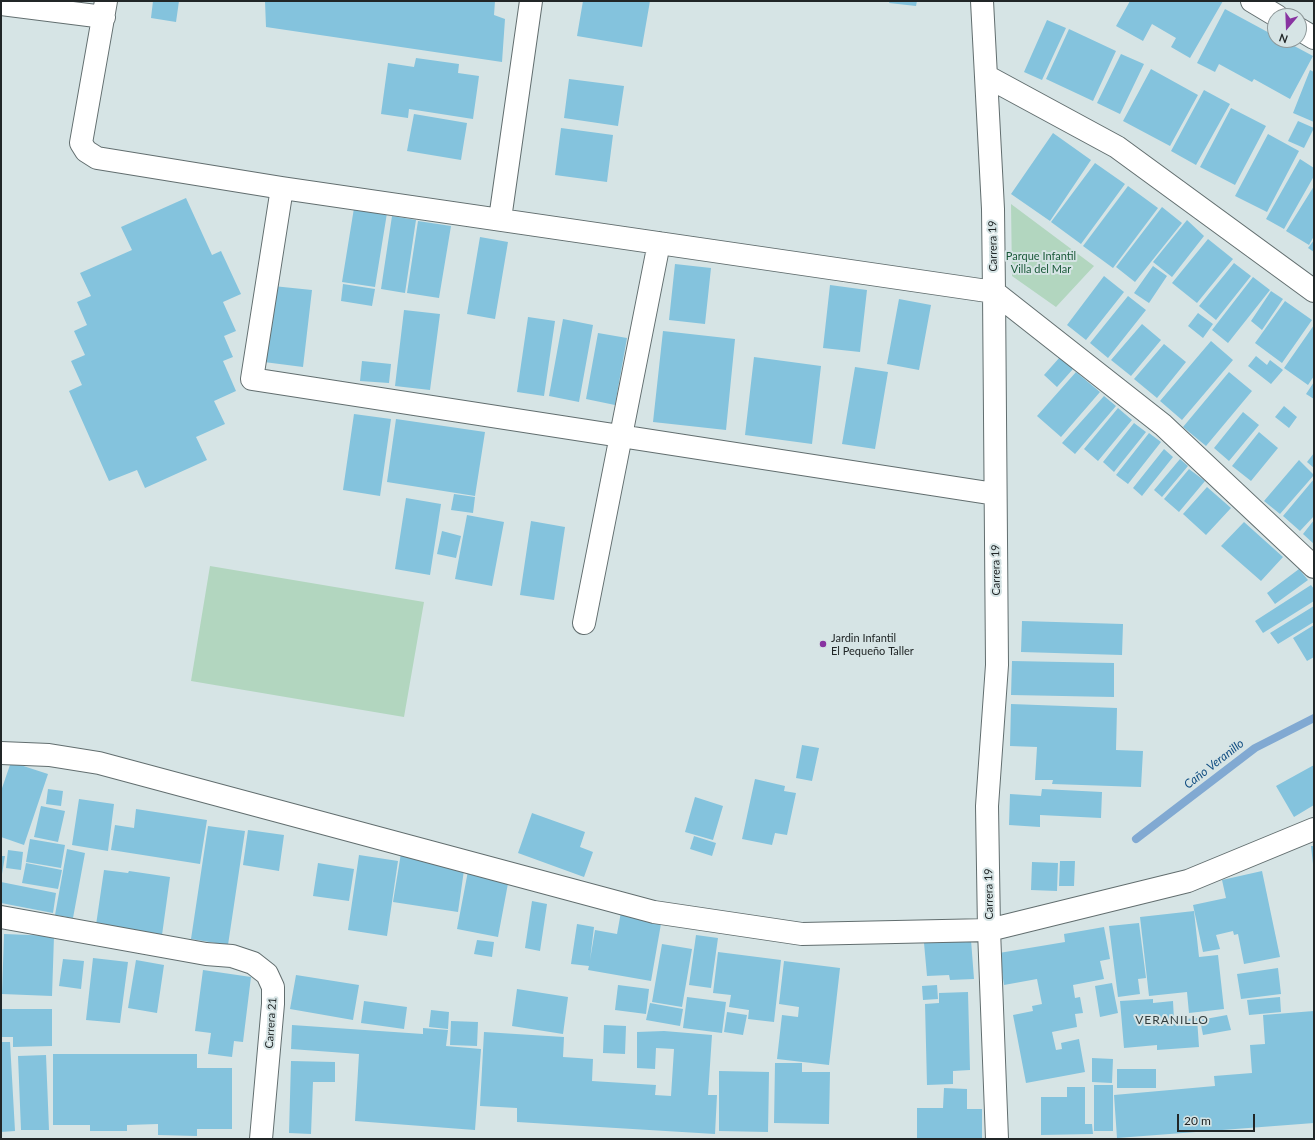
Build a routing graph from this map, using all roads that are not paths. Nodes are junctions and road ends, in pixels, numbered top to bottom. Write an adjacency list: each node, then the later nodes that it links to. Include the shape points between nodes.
1 (531, 1): 9 (street)
2 (982, 1): 7 (street, Carrera 19)
3 (1252, 1): 6 (street)
4 (1, 4): 5 (street)
5 (105, 9): 8 (street, via 81,143 86,151 97,158)
6 (1267, 10)
7 (986, 76): 11 (street, via 1117,147); 12 (street, Carrera 19, via 993,209)
8 (282, 188): 9 (street); 13 (street, via 252,379)
9 (500, 219): 10 (street)
10 (659, 242): 12 (street); 13 (street)
11 (1314, 291)
12 (994, 292): 14 (street, Carrera 19); 15 (street, via 1163,425)
13 (621, 436): 14 (street); 16 (street)
14 (995, 494): 20 (street, Carrera 19, via 997,665 987,806)
15 (1314, 567)
16 (584, 623)
17 (1, 753): 20 (street, via 49,755 99,763 654,912 802,934)
18 (1314, 828): 20 (street, via 1188,881)
19 (1, 917): 21 (street, Carrera 21, via 206,954 232,956 252,963 267,974 273,987)
20 (989, 930): 22 (street, Carrera 19)
21 (261, 1139)
22 (997, 1139)

